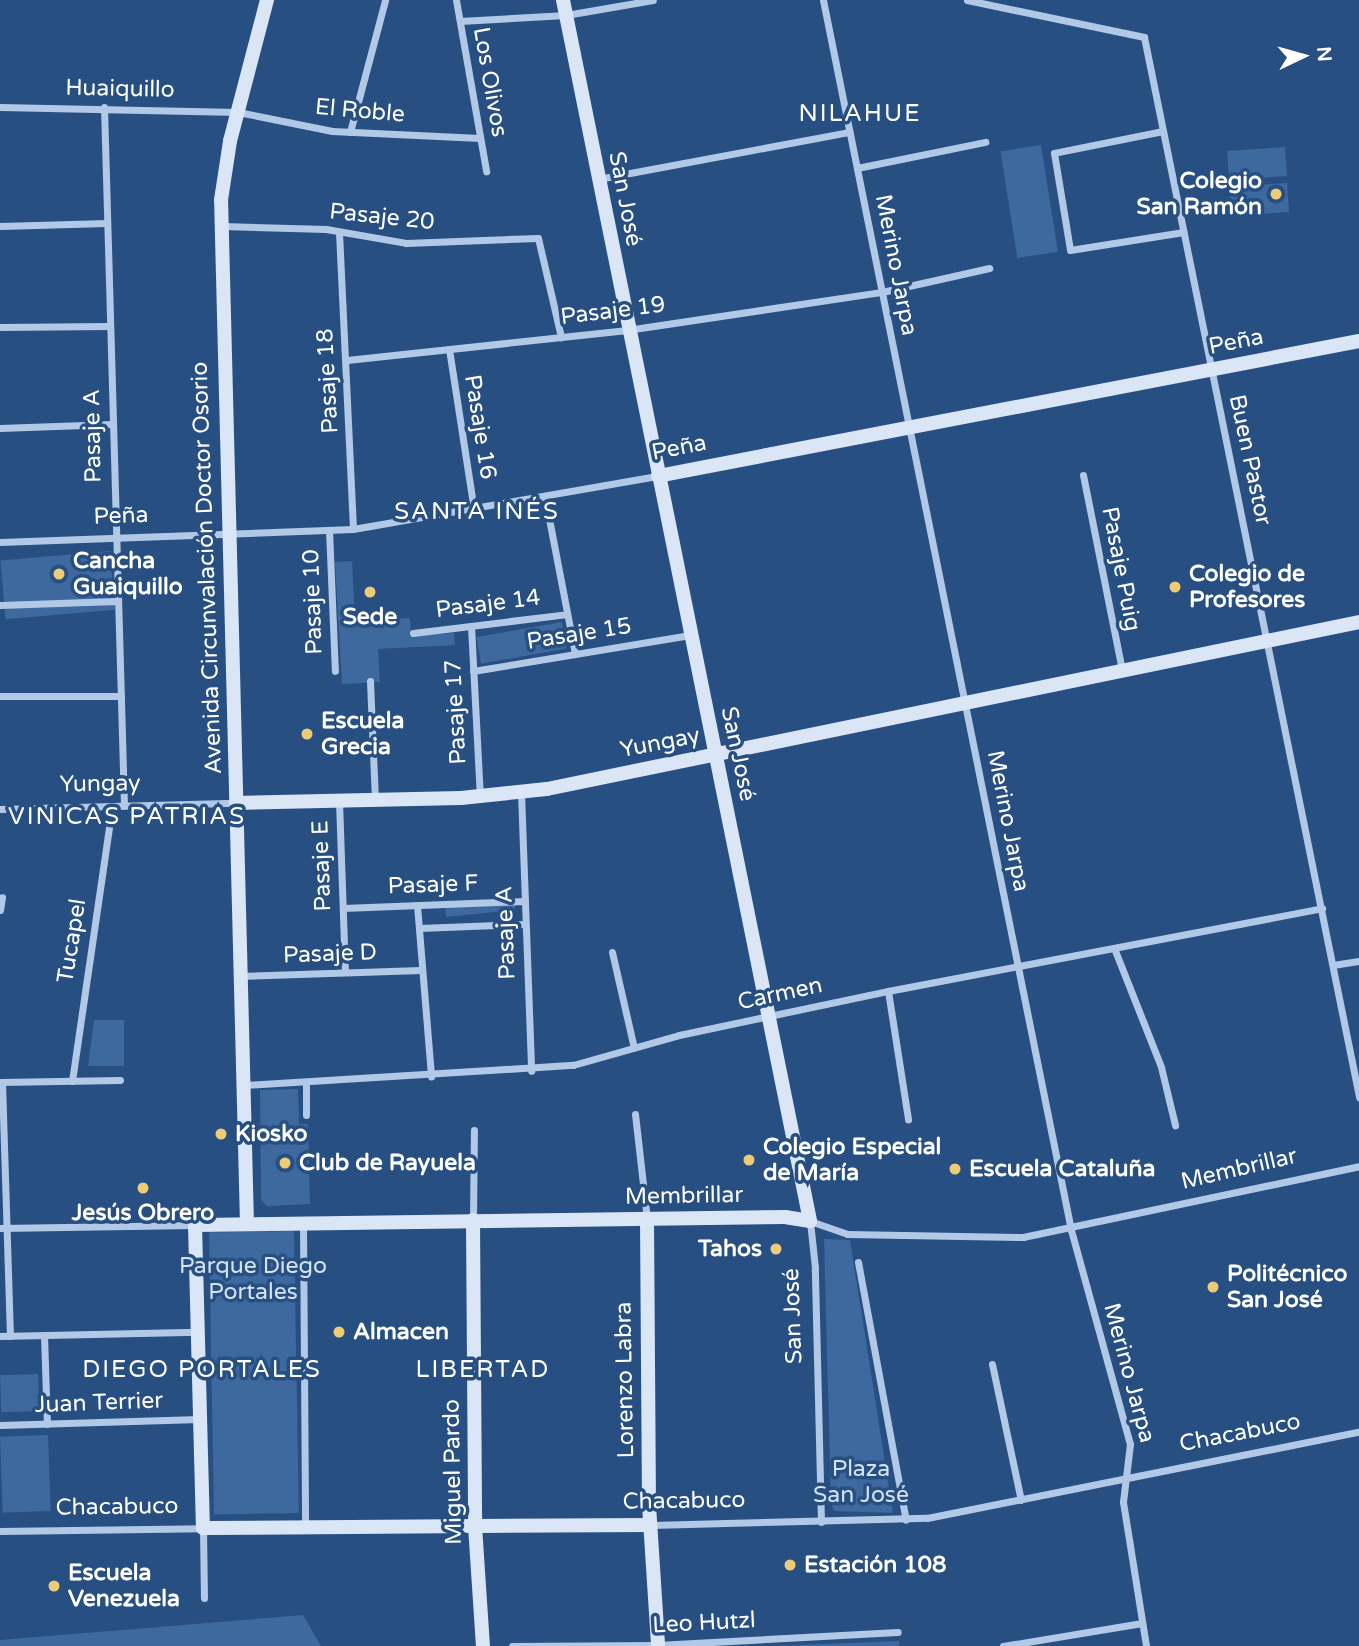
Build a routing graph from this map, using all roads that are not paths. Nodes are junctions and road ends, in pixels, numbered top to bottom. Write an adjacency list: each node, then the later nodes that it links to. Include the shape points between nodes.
1 (267, 0): 11 (street, Avenida Circunvalación Doctor Osorio)
2 (385, 0): 13 (street)
3 (456, 0): 8 (street, Los Olivos)
4 (653, 0): 7 (street)
5 (823, 0): 14 (street, Merino Jarpa)
6 (967, 0): 12 (street, Buen Pastor, via 1144,37)
7 (564, 7): 8 (street); 19 (street, San José)
8 (460, 21): 15 (street, Los Olivos)
9 (0, 107): 10 (street, Huaiquillo)
10 (104, 107): 11 (street, Huaiquillo); 20 (street, Pasaje A)
11 (238, 112): 13 (street, El Roble); 22 (street, Avenida Circunvalación Doctor Osorio, via 225,169)
12 (1163, 131): 24 (street, Buen Pastor); 24 (street, via 1054,153 1070,250)
13 (349, 132): 15 (street, El Roble)
14 (850, 132): 17 (street, Merino Jarpa); 19 (street)
15 (480, 138): 18 (street, Los Olivos)
16 (985, 142): 17 (street)
17 (857, 168): 26 (street, Merino Jarpa)
18 (486, 171)
19 (598, 179): 29 (street, San José)
20 (107, 223): 21 (street); 27 (street, Pasaje A)
21 (0, 226)
22 (221, 226): 23 (street, Pasaje 20); 44 (street, Avenida Circunvalación Doctor Osorio)
23 (339, 232): 30 (street, Pasaje 20, via 413,244 538,238); 33 (street, Pasaje 18)
24 (1184, 232): 34 (street, Buen Pastor)
25 (989, 268): 26 (street, Pasaje 19)
26 (882, 292): 29 (street, Pasaje 19); 36 (street, Merino Jarpa)
27 (110, 326): 28 (street); 35 (street, Pasaje A)
28 (0, 327)
29 (627, 330): 30 (street, Pasaje 19); 38 (street, San José)
30 (561, 337): 32 (street, Pasaje 19)
31 (1359, 341): 34 (street, Peña)
32 (449, 349): 33 (street, Pasaje 19); 41 (street, Pasaje 16)
33 (347, 360): 42 (street, Pasaje 18)
34 (1211, 369): 36 (street, Peña); 54 (street, Buen Pastor)
35 (112, 424): 37 (street); 45 (street, Pasaje A)
36 (909, 427): 38 (street, Peña); 62 (street, Merino Jarpa)
37 (0, 428)
38 (658, 475): 40 (street, Peña); 53 (street, San José)
39 (1083, 475): 58 (street, Pasaje Puig)
40 (545, 498): 41 (street, Peña); 49 (street)
41 (474, 511): 42 (street, Peña)
42 (353, 529): 43 (street, Peña)
43 (329, 530): 44 (street, Peña); 56 (street, Pasaje 10)
44 (228, 535): 45 (street, Peña); 68 (street, Avenida Circunvalación Doctor Osorio)
45 (115, 540): 46 (street, Peña); 47 (street, Pasaje A)
46 (0, 542)
47 (117, 601): 48 (street); 61 (street, Pasaje A)
48 (0, 605)
49 (567, 614): 51 (street, Pasaje 14); 55 (street)
50 (1359, 622): 54 (street, Yungay)
51 (471, 626): 52 (street, Pasaje 14); 57 (street, Pasaje 17)
52 (413, 633)
53 (690, 635): 55 (street, Pasaje 15); 63 (street, San José)
54 (1267, 641): 58 (street, Yungay); 76 (street, Buen Pastor)
55 (575, 654): 57 (street, Pasaje 15)
56 (335, 671)
57 (473, 671): 65 (street, Pasaje 17)
58 (1122, 671): 62 (street, Yungay)
59 (370, 681): 66 (street)
60 (0, 696): 61 (street)
61 (121, 696): 70 (street, Pasaje A)
62 (965, 704): 63 (street, Yungay); 84 (street, Merino Jarpa)
63 (715, 755): 64 (street, Yungay); 89 (street, San José)
64 (521, 793): 65 (street, Yungay); 73 (street, Pasaje A)
65 (480, 797): 66 (street, Yungay)
66 (374, 800): 67 (street, Yungay)
67 (339, 801): 68 (street, Yungay); 75 (street, Pasaje E)
68 (236, 803): 70 (street, Yungay); 87 (street, Avenida Circunvalación Doctor Osorio)
69 (112, 806): 70 (street, Yungay); 71 (street, Yungay); 94 (street, Tucapel)
70 (124, 806)
71 (0, 809)
72 (2, 897): 77 (street)
73 (524, 901): 74 (street, Pasaje F); 78 (street, Pasaje A)
74 (417, 905): 75 (street, Pasaje F); 79 (street)
75 (343, 908): 86 (street, Pasaje E)
76 (1322, 908): 80 (street, Carmen); 83 (street, Buen Pastor)
77 (0, 910)
78 (525, 924): 79 (street, Pasaje F); 91 (street, Pasaje A)
79 (419, 928): 85 (street)
80 (1114, 948): 84 (street, Carmen); 102 (street, via 1161,1067)
81 (612, 952): 90 (street)
82 (1359, 961): 83 (street)
83 (1333, 965): 98 (street, Buen Pastor)
84 (1018, 966): 88 (street, Carmen); 112 (street, Merino Jarpa)
85 (421, 970): 86 (street, Pasaje D); 92 (street)
86 (345, 972): 87 (street, Pasaje D)
87 (241, 976): 97 (street, Avenida Circunvalación Doctor Osorio)
88 (888, 991): 89 (street, Carmen); 101 (street)
89 (769, 1016): 90 (street, Carmen); 107 (street, San José)
90 (634, 1048): 91 (street, Carmen)
91 (531, 1071): 92 (street, Carmen)
92 (431, 1076): 96 (street, Carmen)
93 (120, 1080): 94 (street)
94 (72, 1081): 95 (street)
95 (1, 1082): 111 (street)
96 (306, 1082): 97 (street, Carmen); 100 (street)
97 (244, 1086): 109 (street, Avenida Circunvalación Doctor Osorio)
98 (1359, 1097)
99 (635, 1114): 105 (street, Lorenzo Labra)
100 (306, 1115)
101 (908, 1119)
102 (1175, 1125)
103 (474, 1130): 106 (street, Miguel Pardo)
104 (1359, 1166): 112 (street, Membrillar)
105 (647, 1219): 106 (street, Membrillar); 107 (street, Membrillar); 127 (street, Lorenzo Labra)
106 (473, 1220): 108 (street, Membrillar); 128 (street, Miguel Pardo)
107 (810, 1221): 112 (street, Membrillar, via 847,1234 964,1239); 126 (street, San José)
108 (303, 1223): 109 (street, Membrillar); 129 (street)
109 (247, 1224): 110 (street, Membrillar)
110 (195, 1225): 111 (street, Membrillar); 114 (street)
111 (3, 1228): 117 (street)
112 (1071, 1230): 123 (street, Merino Jarpa, via 1130,1444)
113 (858, 1262): 125 (street)
114 (198, 1332): 115 (street); 119 (street)
115 (44, 1335): 117 (street); 120 (street)
116 (0, 1336): 117 (street)
117 (10, 1336)
118 (992, 1364): 124 (street)
119 (200, 1419): 120 (street, Juan Terrier); 130 (street)
120 (47, 1424): 121 (street, Juan Terrier)
121 (0, 1425)
122 (1359, 1432): 123 (street, Chacabuco)
123 (1126, 1479): 124 (street, Chacabuco); 133 (street, Merino Jarpa, via 1124,1502)
124 (1021, 1500): 125 (street, Chacabuco)
125 (906, 1520): 126 (street, Chacabuco)
126 (821, 1522): 127 (street, Chacabuco)
127 (650, 1525): 128 (street, Chacabuco); 137 (street, Lorenzo Labra)
128 (475, 1526): 129 (street, Chacabuco); 135 (street, Miguel Pardo)
129 (305, 1527): 130 (street, Chacabuco)
130 (203, 1528): 131 (street, Chacabuco); 132 (street)
131 (0, 1531)
132 (204, 1598)
133 (1142, 1623): 138 (street); 139 (street, Merino Jarpa)
134 (898, 1632): 137 (street, Leo Hutzl)
135 (483, 1646)
136 (512, 1646): 137 (street, Leo Hutzl)
137 (658, 1646)
138 (1003, 1646)
139 (1146, 1646)

